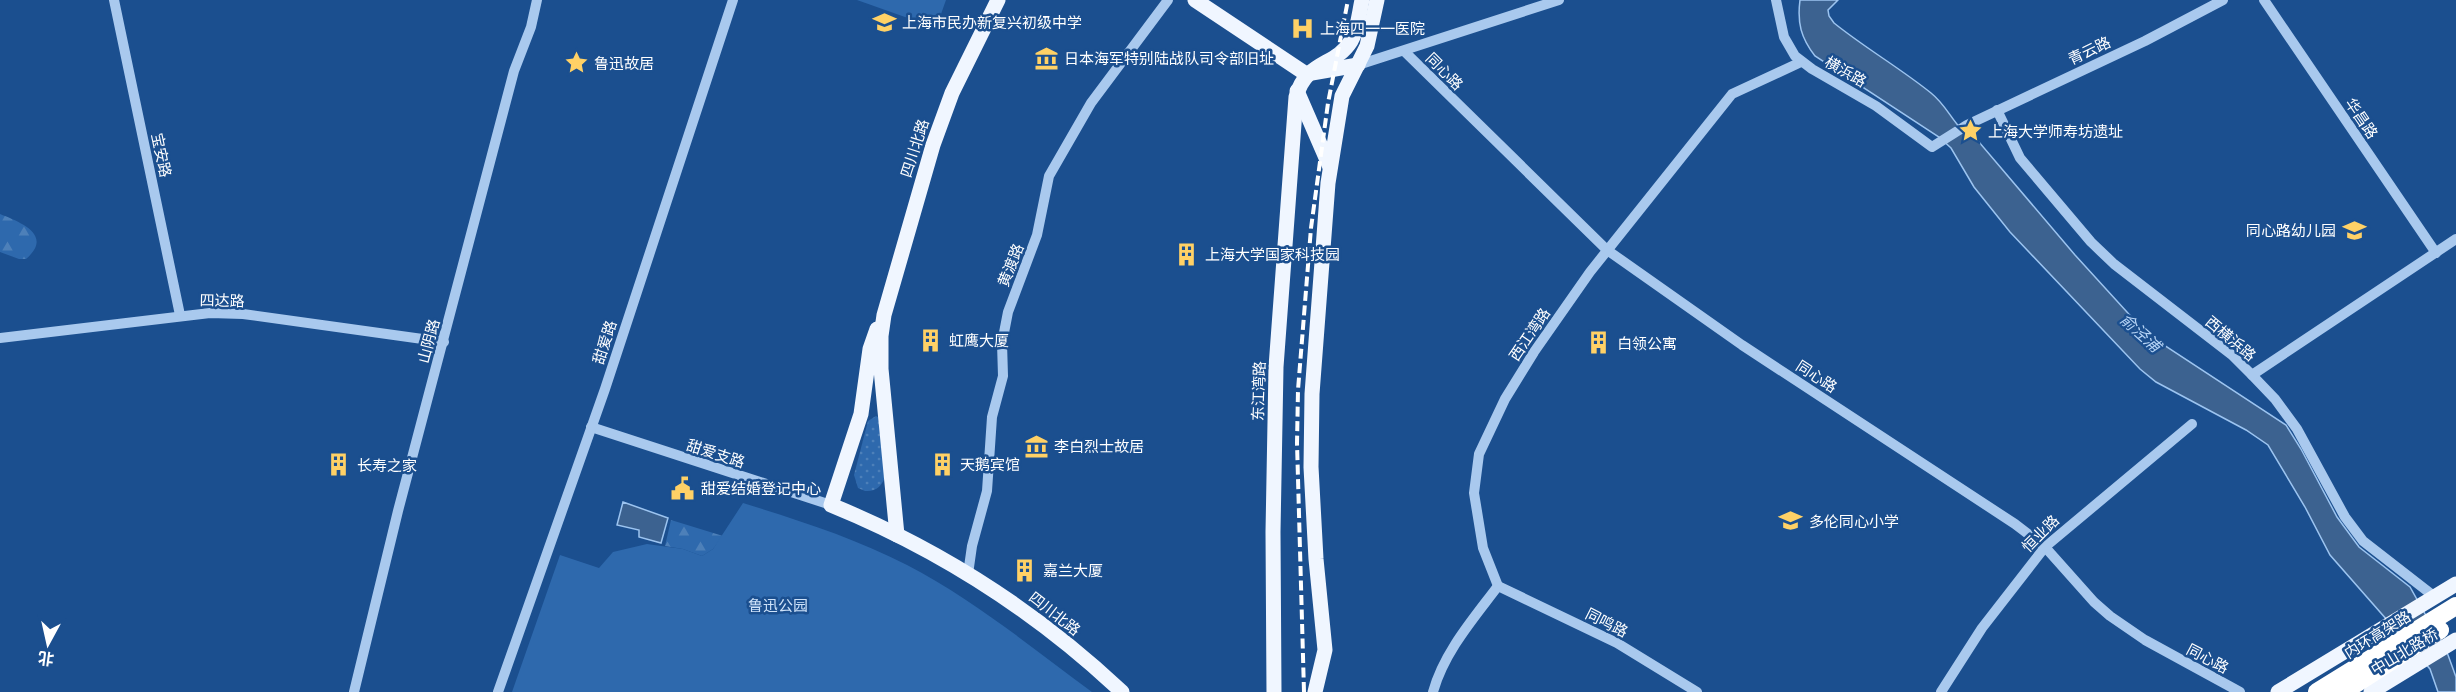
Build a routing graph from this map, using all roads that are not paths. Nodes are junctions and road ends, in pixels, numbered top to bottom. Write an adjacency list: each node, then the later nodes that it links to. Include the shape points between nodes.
1 (114, 0): 25 (street, 宝安路)
2 (537, 0): 28 (street, 山阴路, via 514,71)
3 (733, 0): 33 (street, 甜爱路)
4 (998, 0): 26 (main road, 四川北路, via 952,93 933,145)
5 (1168, 0): 37 (street, 黄渡路, via 1091,103 1049,176 1037,235 1008,312 1002,343 1003,376 992,417 987,491)
6 (1195, 0): 17 (main road)
7 (1362, 0): 13 (main road)
8 (1377, 0): 16 (main road, via 1367,46)
9 (1559, 0): 14 (street)
10 (1776, 0): 15 (street, 横浜路, via 1784,37)
11 (2223, 0): 19 (street, 青云路)
12 (2264, 0): 24 (street, 华昌路)
13 (1357, 24): 16 (main road); 17 (main road, via 1351,42 1343,50)
14 (1404, 51): 16 (street); 23 (street, 同心路)
15 (1801, 62): 20 (street, 横浜路); 23 (street, 西江湾路, via 1732,94)
16 (1358, 65): 17 (main road); 21 (main road, via 1342,96)
17 (1306, 74): 18 (main road, 东江湾路)
18 (1297, 91): 21 (main road); 47 (main road, 东江湾路, via 1276,367)
19 (1997, 110): 20 (street, 青云路); 29 (street, 西横浜路, via 2020,158 2091,242)
20 (1934, 145)
21 (1330, 167): 48 (main road, via 1312,394 1314,536 1325,650)
22 (2456, 239): 24 (street)
23 (1607, 250): 36 (street, 同心路); 39 (street, 西江湾路, via 1519,375 1479,454 1474,493 1478,530)
24 (2436, 253): 29 (street)
25 (180, 315): 27 (street, 四达路); 28 (street, 四达路, via 243,314)
26 (884, 315): 30 (main road, 四川北路, via 881,369); 31 (main road, 四川北路, via 870,349)
27 (0, 338)
28 (444, 342): 44 (street, 山阴路)
29 (2252, 375): 40 (street, 西横浜路, via 2297,429 2345,518 2363,541)
30 (886, 411): 31 (main road, via 881,402 873,399); 35 (main road, 四川北路)
31 (861, 414): 34 (main road, 四川北路)
32 (2192, 424): 36 (street, 恒业路)
33 (591, 427): 34 (street, 甜爱支路); 45 (street, 甜爱路)
34 (831, 505): 35 (main road, 四川北路)
35 (897, 535): 37 (main road, 四川北路)
36 (2044, 547): 51 (street, 恒业路, via 1982,628); 52 (street, 同心路, via 2110,616 2145,640)
37 (968, 574): 46 (main road, 四川北路, via 1055,634)
38 (2456, 584): 40 (main road, 中山北路桥)
39 (1498, 585): 49 (street, via 1454,646); 50 (street, 同鸣路, via 1617,643)
40 (2433, 598): 53 (main road, 中山北路桥)
41 (2456, 606): 54 (highway, 内环高架路)
42 (2456, 620): 55 (highway, 内环高架路)
43 (2456, 640): 56 (main road, 中山北路桥)
44 (354, 692)
45 (498, 692)
46 (1122, 692)
47 (1274, 692)
48 (1315, 692)
49 (1433, 692)
50 (1697, 692)
51 (1941, 692)
52 (2240, 692)
53 (2278, 692)
54 (2317, 692)
55 (2343, 692)
56 (2371, 692)

